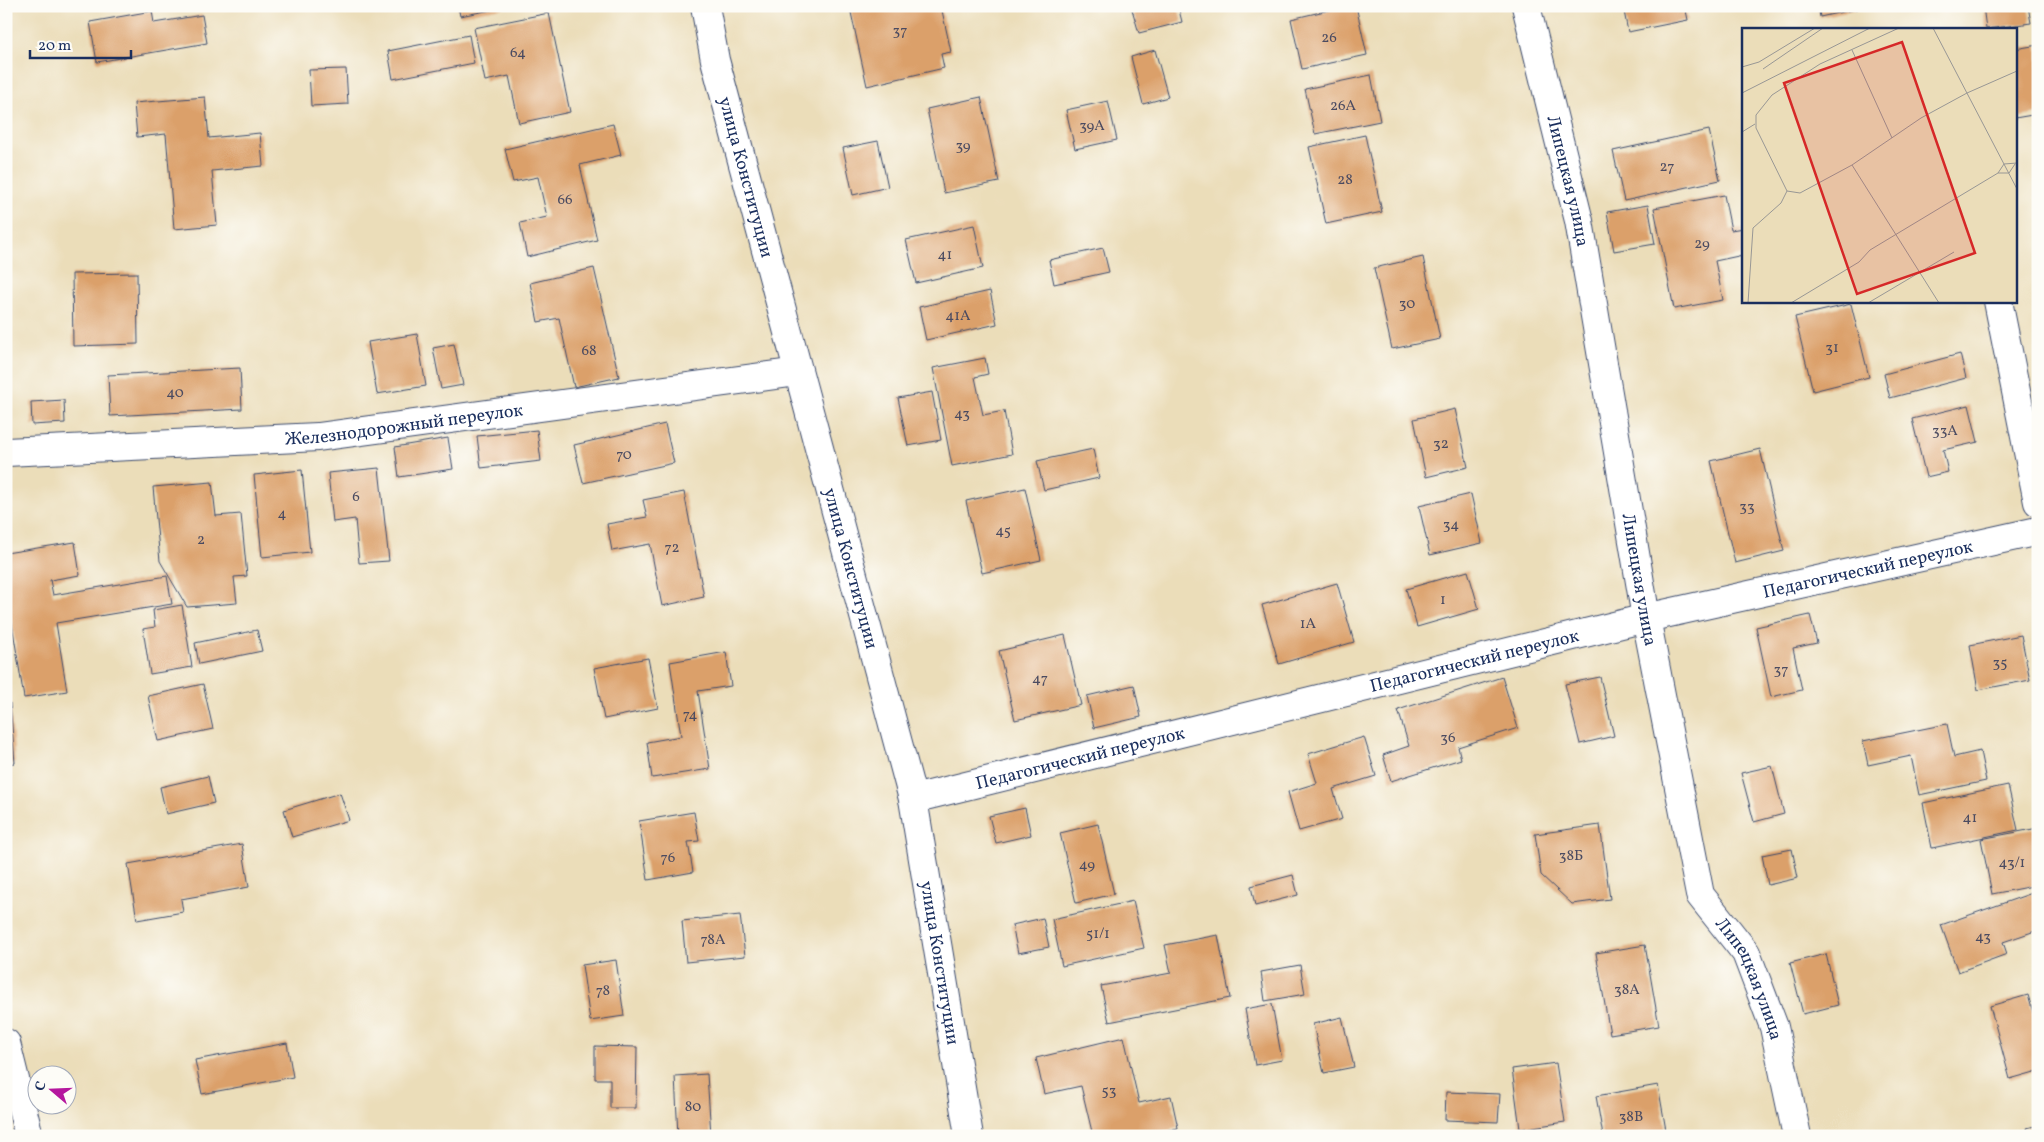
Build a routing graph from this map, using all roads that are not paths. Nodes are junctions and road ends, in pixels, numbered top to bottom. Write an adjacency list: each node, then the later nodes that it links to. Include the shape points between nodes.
1 (705, 6): 4 (street, улица Конституции, via 715,60)
2 (1526, 6): 8 (street, Липецкая улица, via 1579,221)
3 (1998, 302): 6 (street)
4 (798, 372): 5 (street, Железнодорожный переулок, via 318,437); 9 (street, улица Конституции)
5 (6, 452)
6 (2038, 502)
7 (2038, 531): 8 (street, Педагогический переулок)
8 (1646, 618): 9 (street, Педагогический переулок); 13 (street, Липецкая улица, via 1700,895 1746,954 1774,1027)
9 (912, 799): 12 (street, улица Конституции)
10 (6, 1044): 11 (street)
11 (29, 1136)
12 (969, 1136)
13 (1797, 1136)

